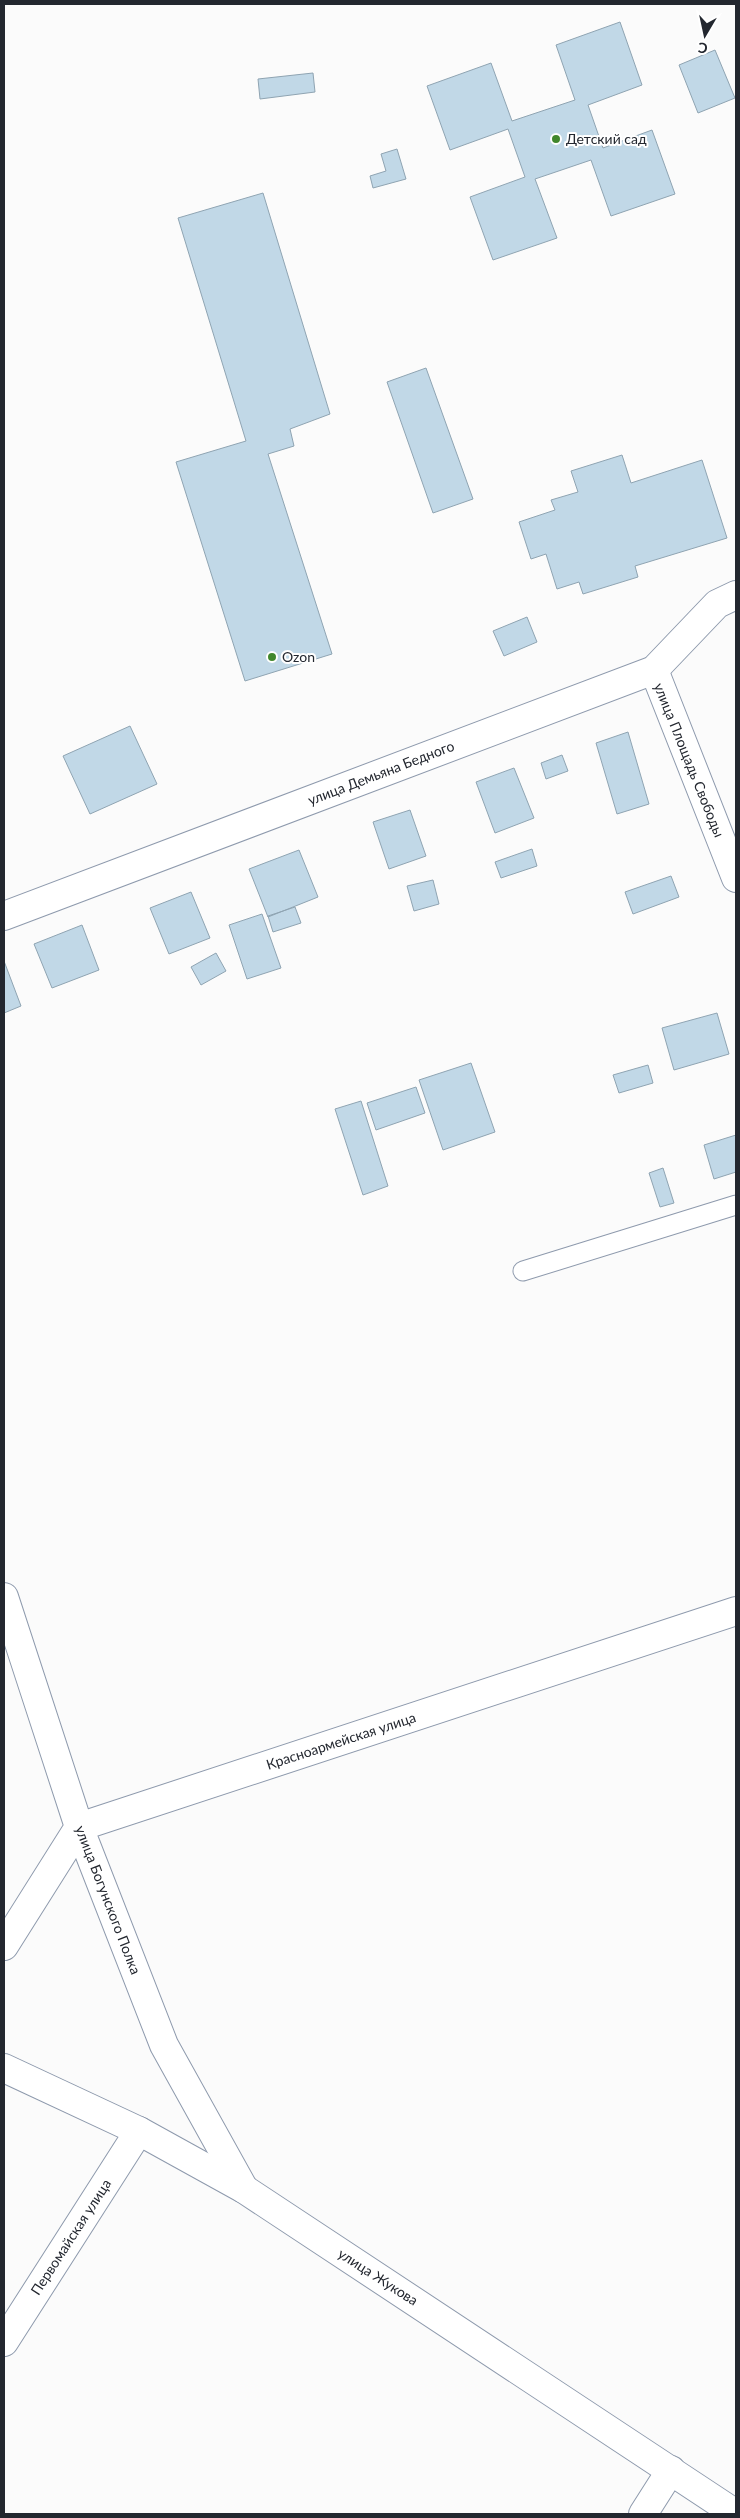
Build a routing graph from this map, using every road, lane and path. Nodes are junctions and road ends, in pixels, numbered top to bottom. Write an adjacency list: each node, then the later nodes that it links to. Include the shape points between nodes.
1 (736, 595): 2 (street, улица Демьяна Бедного, via 717,604)
2 (654, 670): 3 (street, улица Площадь Свободы); 4 (street, улица Демьяна Бедного)
3 (736, 878)
4 (4, 916)
5 (736, 1205): 6 (lane)
6 (523, 1271)
7 (4, 1597): 9 (street, улица Богунского Полка)
8 (736, 1611): 9 (street, Красноармейская улица)
9 (79, 1827): 10 (street); 13 (street, улица Богунского Полка, via 164,2045)
10 (4, 1946)
11 (4, 2068): 12 (street, улица Жукова)
12 (139, 2131): 13 (street, улица Жукова); 14 (street, Первомайская улица)
13 (244, 2189): 15 (street, улица Жукова)
14 (4, 2342)
15 (671, 2470): 16 (street); 17 (street, улица Жукова)
16 (643, 2514)
17 (736, 2514)

